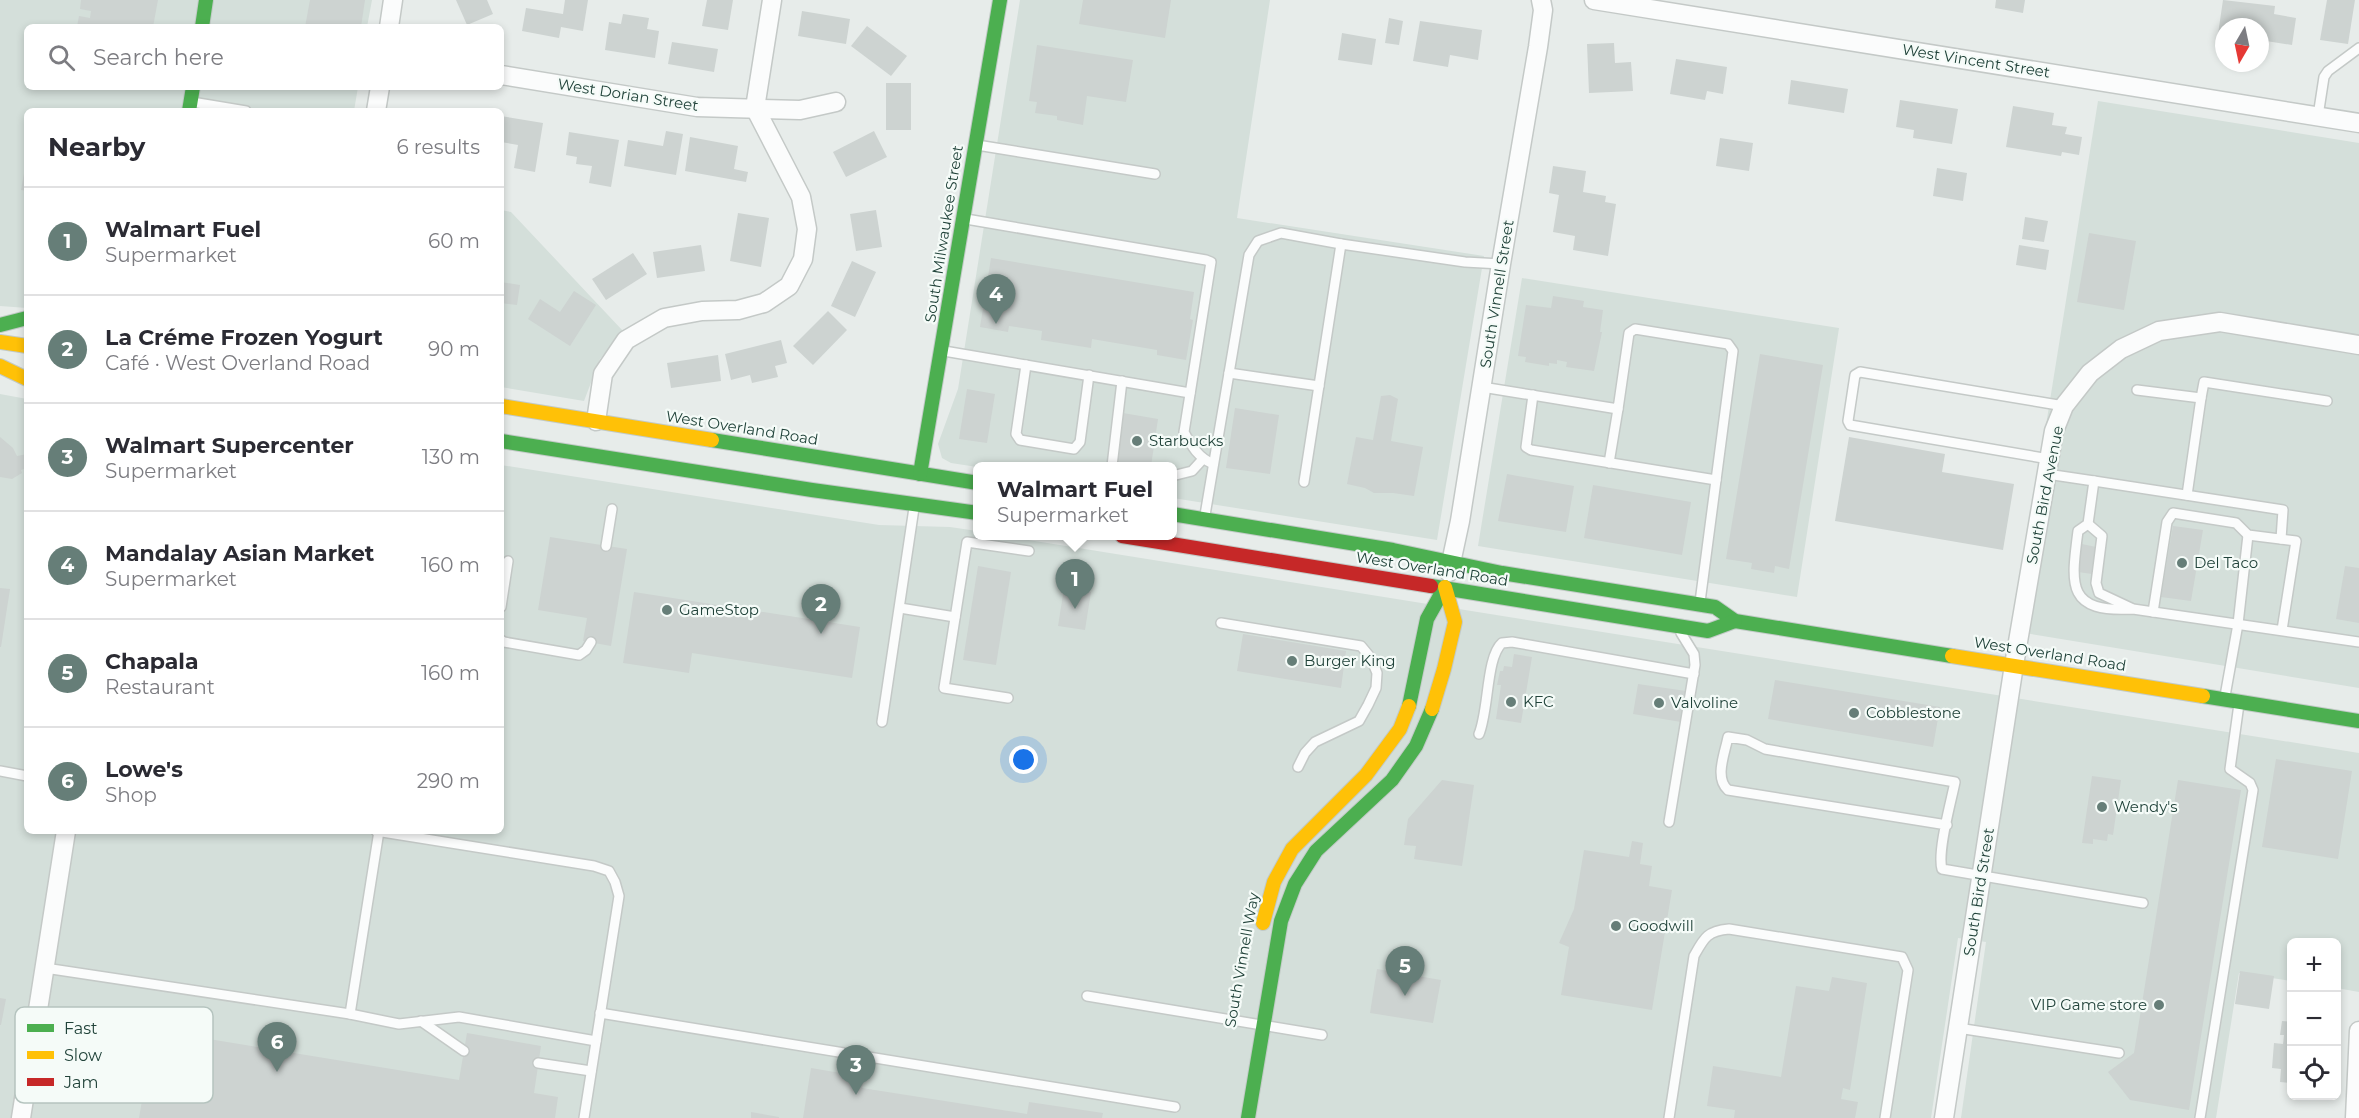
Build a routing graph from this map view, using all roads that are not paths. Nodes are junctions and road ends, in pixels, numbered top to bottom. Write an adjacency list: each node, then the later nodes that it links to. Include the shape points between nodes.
1 (206, 0): 7 (main road)
2 (393, 0): 8 (street)
3 (772, 0): 17 (street)
4 (1000, 0): 20 (main road, South Milwaukee Street)
5 (1541, 0): 24 (street, South Vinnell Street, via 1538,47)
6 (1594, 0): 18 (street, West Vincent Street)
7 (202, 24)
8 (389, 24)
9 (2359, 48): 18 (lane, via 2324,77)
10 (504, 75): 17 (street, West Dorian Street, via 697,106)
11 (192, 90): 14 (main road)
12 (380, 90): 16 (street)
13 (836, 102): 17 (street, West Dorian Street, via 800,110)
14 (189, 106): 15 (lane)
15 (212, 108)
16 (376, 108)
17 (755, 108): 50 (street, via 801,197 807,229 803,259 789,286 764,303 738,310 664,318 626,340 603,374)
18 (2318, 116): 19 (street, West Vincent Street)
19 (2359, 123)
20 (975, 144): 21 (lane); 22 (main road, South Milwaukee Street)
21 (1155, 174)
22 (963, 219): 31 (main road, South Milwaukee Street); 43 (lane, via 1211,262)
23 (1341, 244): 24 (lane); 36 (lane, via 1281,234 1258,241 1249,255); 40 (lane)
24 (1501, 264): 41 (street, South Vinnell Street)
25 (24, 319): 26 (main road)
26 (0, 325): 27 (main road)
27 (24, 329)
28 (0, 342): 30 (main road)
29 (2359, 345): 48 (street, South Bird Avenue, via 2220,322 2159,331 2121,349 2090,373)
30 (24, 346)
31 (941, 350): 34 (lane); 62 (main road, South Milwaukee Street)
32 (0, 360): 33 (main road)
33 (24, 364)
34 (1026, 364): 37 (lane); 37 (lane, via 1016,434 1020,440 1074,448 1080,442)
35 (0, 366): 38 (main road)
36 (1229, 373): 40 (lane); 58 (lane)
37 (1089, 375): 39 (lane)
38 (24, 378)
39 (1122, 381): 43 (lane); 56 (lane)
40 (1319, 386): 67 (lane)
41 (1482, 387): 44 (lane); 83 (street, South Vinnell Street)
42 (2137, 390): 45 (lane)
43 (1190, 393): 55 (lane, via 1184,432)
44 (1533, 395): 49 (lane); 57 (lane, via 1526,447)
45 (2201, 398): 46 (lane, via 2204,382); 70 (lane)
46 (2327, 401)
47 (504, 406): 50 (main road, West Overland Road)
48 (2064, 406): 59 (street, South Bird Avenue, via 2054,431); 59 (lane, via 1860,372 1855,375 1850,425)
49 (1618, 408): 57 (lane); 64 (lane, via 1629,333 1635,329 1728,344 1733,351)
50 (596, 421): 51 (main road); 54 (main road, West Overland Road)
51 (575, 433)
52 (504, 441): 61 (main road, via 647,459)
53 (678, 449): 54 (main road, via 726,455)
54 (793, 452): 62 (main road, West Overland Road)
55 (1203, 459): 58 (lane); 63 (lane, via 1192,471)
56 (1112, 462)
57 (1609, 462): 64 (lane)
58 (1214, 464): 75 (lane)
59 (2048, 466): 65 (lane); 99 (street, South Bird Avenue)
60 (779, 470): 61 (main road)
61 (698, 473): 71 (main road)
62 (920, 474): 66 (main road, West Overland Road); 68 (main road)
63 (1177, 475)
64 (1716, 480): 86 (lane)
65 (2094, 481): 70 (lane); 76 (lane)
66 (973, 482)
67 (1304, 482)
68 (896, 485)
69 (937, 491): 71 (main road)
70 (2187, 495): 78 (lane, via 2283,510)
71 (915, 503): 73 (main road); 87 (lane)
72 (612, 509): 80 (lane)
73 (973, 512)
74 (1177, 515): 75 (main road, West Overland Road)
75 (1205, 519): 83 (main road, West Overland Road)
76 (2088, 524): 88 (lane, via 2102,536 2096,583 2099,593); 88 (lane, via 2078,531 2074,588 2088,604 2112,610)
77 (2248, 535): 78 (lane); 89 (lane, via 2236,523 2173,513 2167,522); 93 (lane)
78 (2281, 539): 95 (lane, via 2296,541)
79 (1147, 540): 85 (main road, West Overland Road)
80 (606, 546)
81 (1029, 552): 90 (lane, via 967,542)
82 (508, 561): 84 (lane)
83 (1451, 563): 85 (street, South Vinnell Street); 86 (main road, West Overland Road)
84 (504, 587)
85 (1445, 587): 94 (main road, West Overland Road); 117 (main road, South Vinnell Way, via 1427,619 1410,703 1400,729 1366,775 1292,849 1274,882); 124 (main road, South Vinnell Way, via 1455,622 1434,706 1417,745 1397,773 1307,863 1289,896 1281,921)
86 (1700, 604): 91 (main road, West Overland Road, via 1714,607)
87 (900, 608): 90 (lane); 105 (lane)
88 (2133, 609): 89 (lane)
89 (2153, 612): 93 (lane)
90 (955, 617): 101 (lane, via 944,688)
91 (1735, 621): 94 (main road, West Overland Road, via 1708,631); 99 (main road, West Overland Road)
92 (1221, 623): 107 (lane, via 1361,646 1371,658 1377,673 1376,688 1359,721 1315,742)
93 (2238, 624): 95 (lane); 102 (lane)
94 (1677, 626): 100 (lane, via 1694,654)
95 (2282, 630): 98 (lane)
96 (504, 642): 97 (lane, via 579,655)
97 (591, 642)
98 (2359, 642)
99 (2014, 665): 102 (main road, West Overland Road); 115 (street, South Bird Street)
100 (1694, 674): 106 (lane, via 1502,643 1493,652); 110 (lane)
101 (1008, 698)
102 (2225, 699): 103 (main road, West Overland Road)
103 (2240, 701): 104 (main road, West Overland Road); 141 (lane, via 2230,769 2250,783 2253,790)
104 (2359, 721)
105 (882, 722)
106 (1479, 734)
107 (1298, 767)
108 (0, 771): 109 (lane)
109 (24, 775)
110 (1669, 822)
111 (1947, 825): 111 (lane, via 1955,782 1765,749 1747,740 1728,737 1721,778 1728,790); 115 (lane, via 1942,869)
112 (66, 834): 118 (street)
113 (378, 834): 122 (lane)
114 (397, 834): 121 (lane, via 609,871 619,896)
115 (1982, 875): 116 (lane); 125 (street, South Bird Street)
116 (2143, 903)
117 (1261, 936)
118 (45, 968): 120 (street); 122 (lane)
119 (1087, 996): 124 (lane)
120 (39, 1007)
121 (600, 1013): 128 (lane); 134 (lane)
122 (350, 1014): 123 (lane, via 399,1024)
123 (421, 1021): 128 (lane, via 459,1017); 129 (lane)
124 (1264, 1026): 127 (lane); 137 (main road, South Vinnell Way)
125 (1958, 1028): 130 (lane); 140 (street, South Bird Street)
126 (2359, 1031): 142 (street)
127 (1322, 1035)
128 (596, 1041): 132 (lane)
129 (464, 1051)
130 (2118, 1053)
131 (538, 1063): 132 (lane)
132 (591, 1071): 136 (lane)
133 (23, 1103): 135 (street)
134 (1175, 1107)
135 (21, 1118)
136 (584, 1118)
137 (1248, 1118)
138 (1669, 1118): 139 (lane, via 1694,957 1713,931 1729,929 1902,957 1908,970)
139 (1885, 1118)
140 (1944, 1118)
141 (2200, 1118)
142 (2355, 1118)

